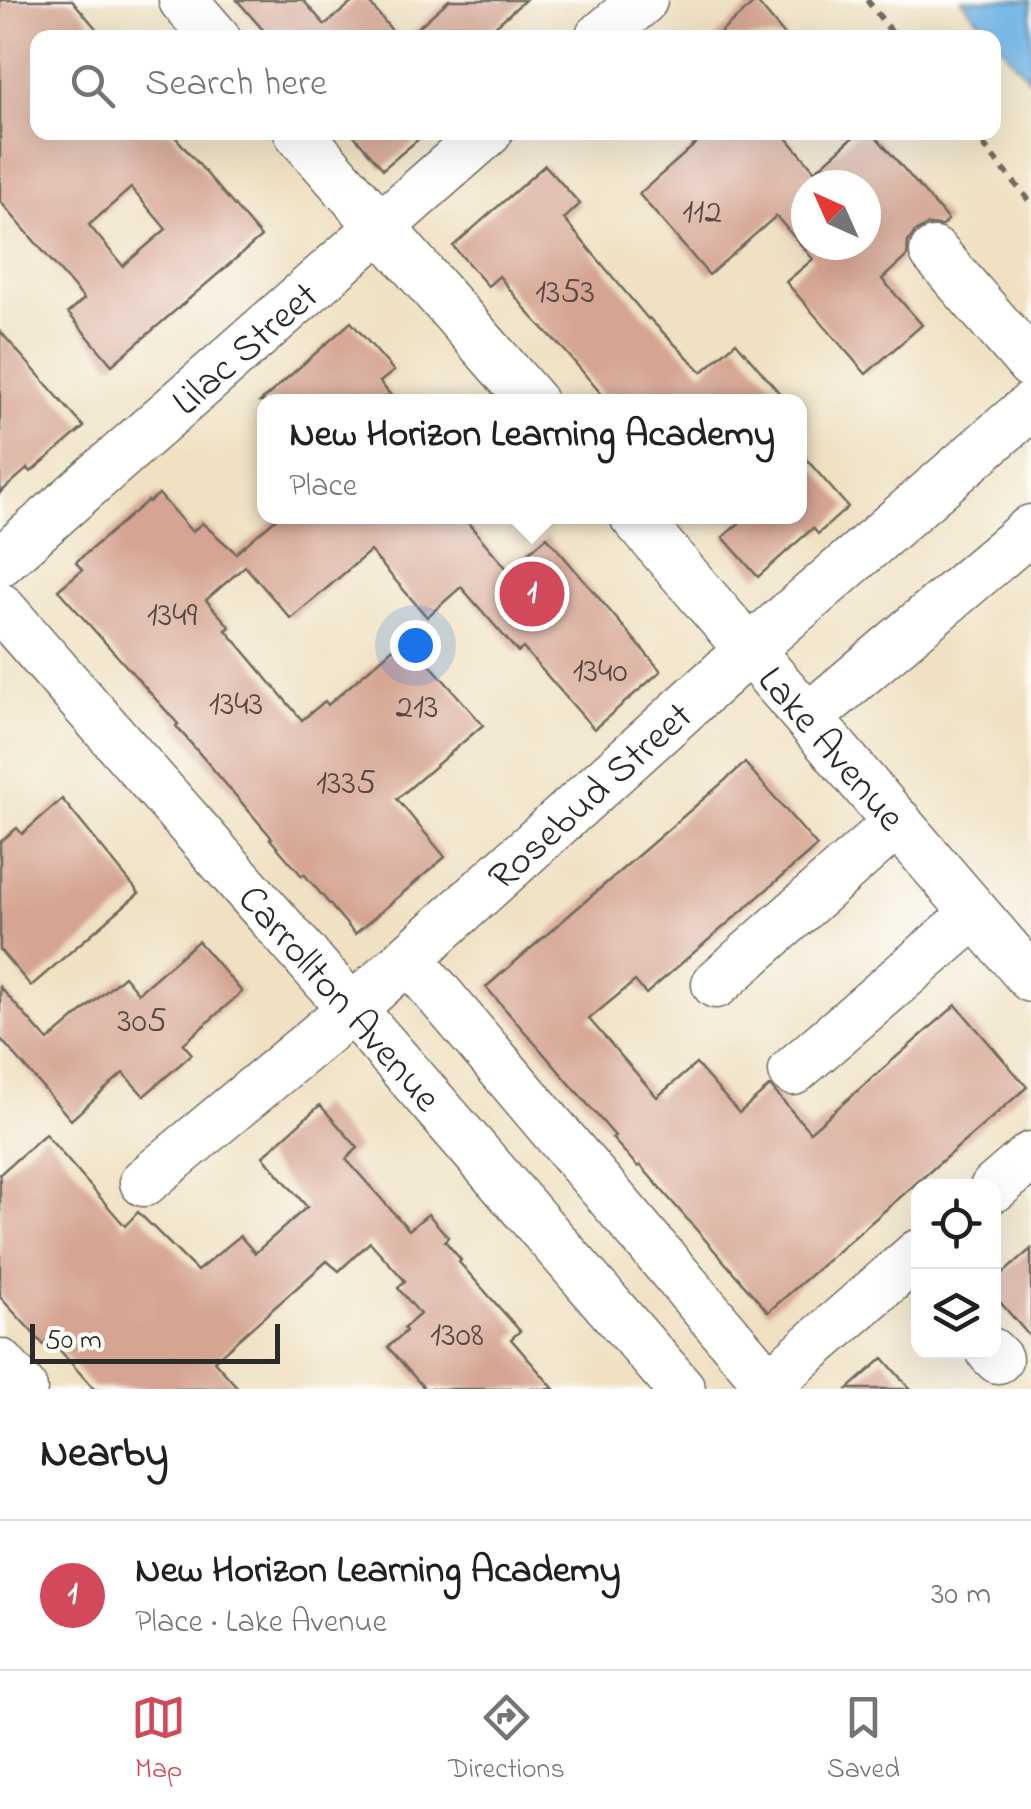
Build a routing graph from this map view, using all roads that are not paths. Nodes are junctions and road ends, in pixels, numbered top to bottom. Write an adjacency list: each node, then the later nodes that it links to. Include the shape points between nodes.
1 (184, 0): 3 (street)
2 (643, 0): 4 (street)
3 (209, 30)
4 (608, 30)
5 (305, 140): 7 (street)
6 (479, 140): 7 (street, Lilac Street)
7 (379, 226): 10 (street); 14 (street, Lilac Street)
8 (934, 252): 9 (street)
9 (1031, 364)
10 (526, 394)
11 (1031, 406): 16 (street, Rosebud Street)
12 (641, 524): 16 (street, Lake Avenue)
13 (1031, 529): 17 (street)
14 (0, 562)
15 (0, 607): 23 (street, Carrollton Avenue)
16 (750, 649): 17 (street, Lake Avenue); 20 (street, Rosebud Street)
17 (808, 718): 18 (street, Lake Avenue)
18 (898, 822): 19 (street, Lake Avenue); 22 (street)
19 (976, 914): 21 (street, Lake Avenue); 24 (street)
20 (408, 958): 23 (street, Rosebud Street); 30 (street)
21 (1031, 978)
22 (716, 984)
23 (352, 1008): 26 (street, Rosebud Street); 32 (street, Carrollton Avenue)
24 (793, 1070)
25 (1031, 1156): 27 (street)
26 (144, 1182)
27 (1001, 1182)
28 (911, 1264): 30 (street)
29 (0, 1363): 31 (street)
30 (766, 1386)
31 (23, 1389)
32 (681, 1389)

